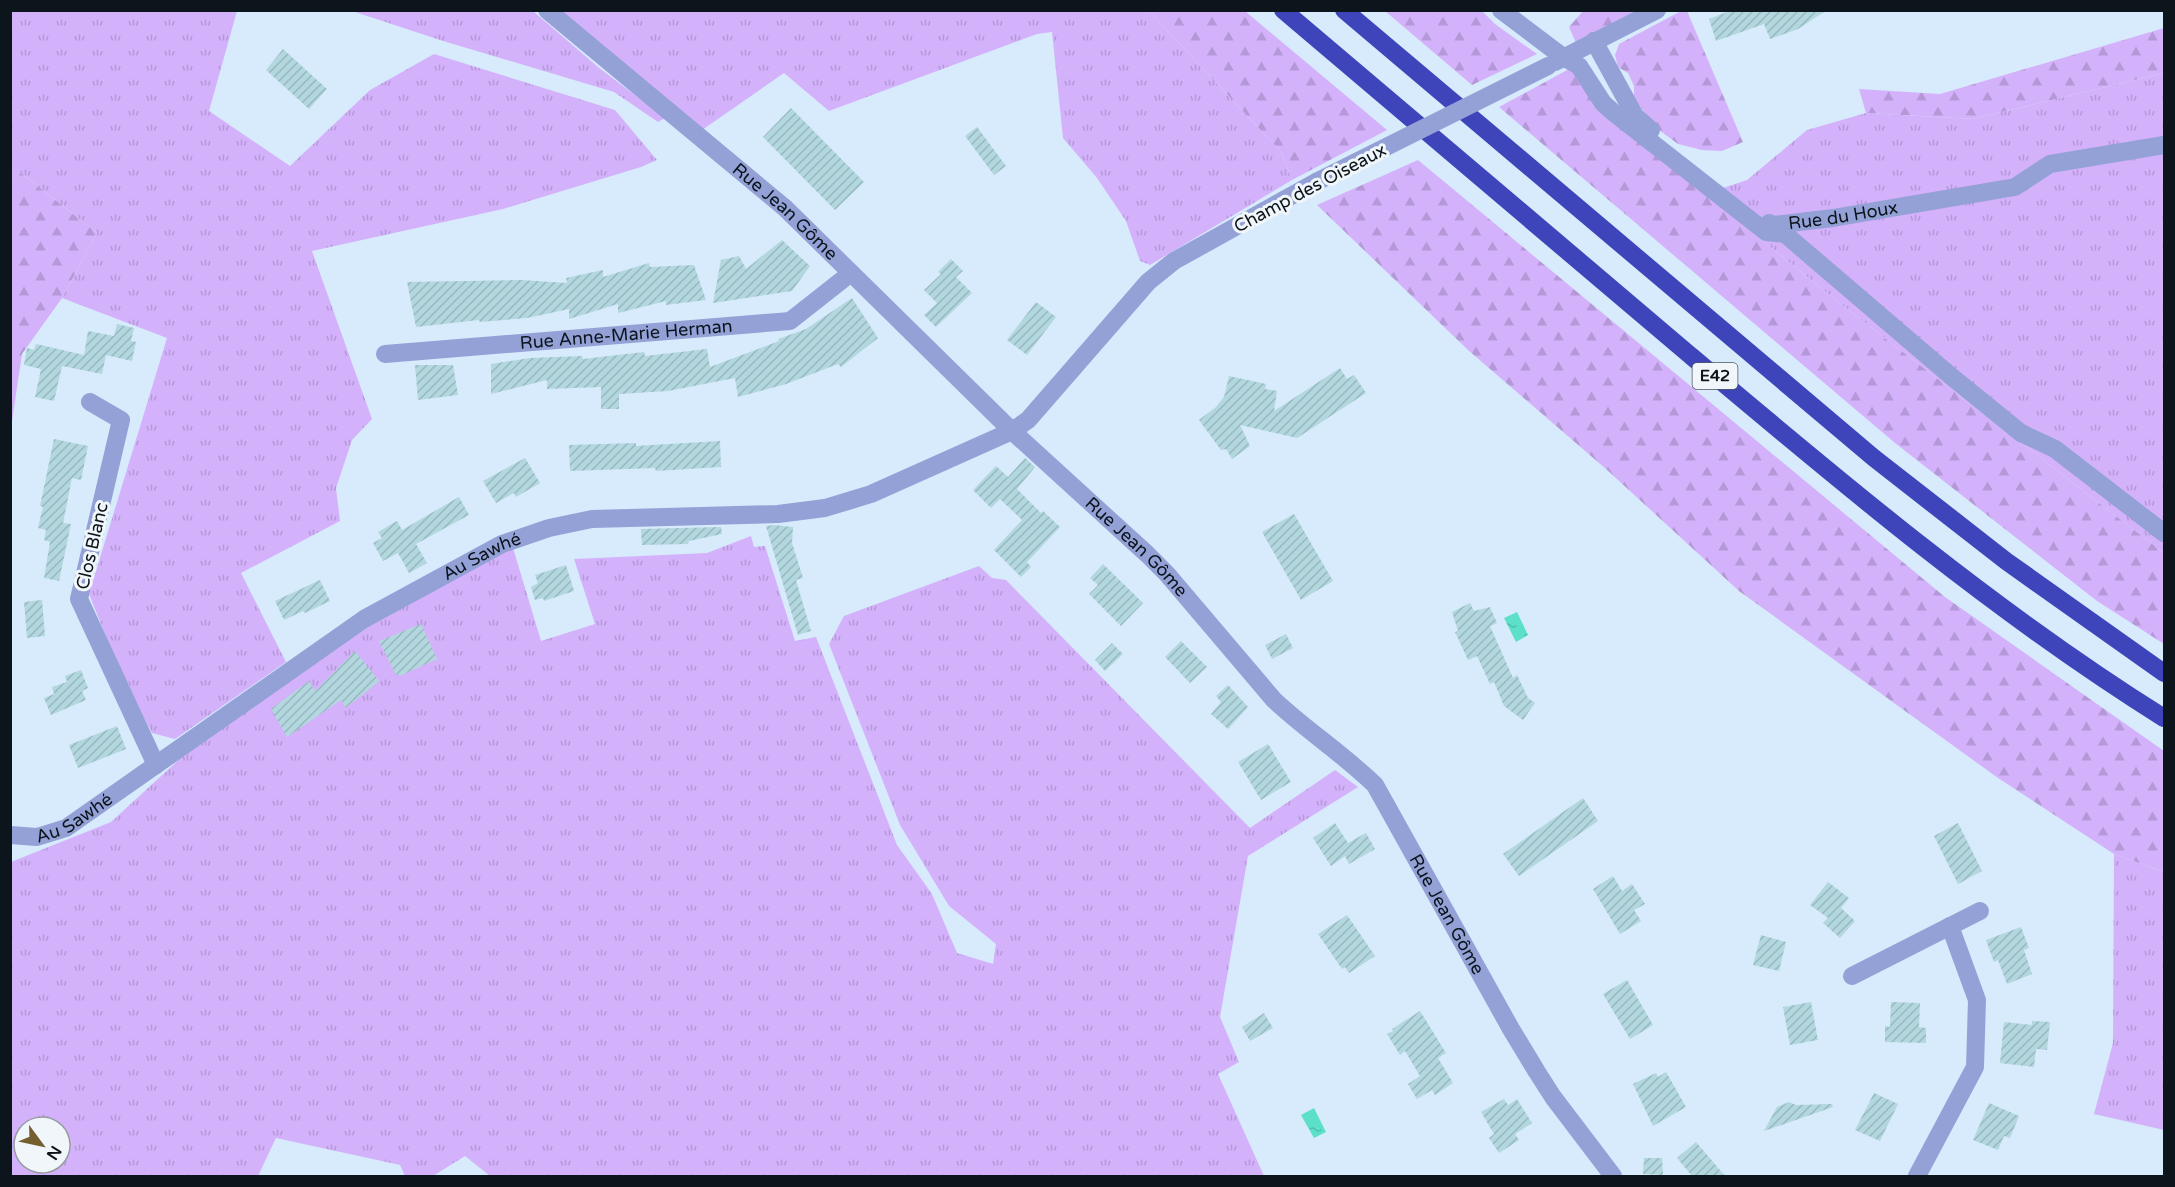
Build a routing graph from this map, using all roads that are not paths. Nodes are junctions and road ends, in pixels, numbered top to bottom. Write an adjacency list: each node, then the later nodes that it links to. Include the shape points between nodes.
1 (547, 10): 9 (street, Rue Jean Gôme, via 785,208)
2 (1283, 10): 15 (highway, E42, via 1849,487 1984,594)
3 (1344, 10): 14 (highway, E42, via 1874,458 2006,561)
4 (1501, 10): 7 (street)
5 (1657, 10): 6 (street, Champ des Oiseaux)
6 (1594, 41): 7 (street, Champ des Oiseaux); 8 (street, Rue du Houx, via 1635,116 1698,170 1774,225 2015,187 2050,164)
7 (1555, 61): 12 (street, Champ des Oiseaux, bridge, via 1316,182 1174,261 1148,282 1028,420); 13 (street, via 1579,66 1603,103 1668,157 1766,232 1785,234 2021,433 2055,449)
8 (2164, 145)
9 (851, 273): 10 (street, Rue Anne-Marie Herman, via 790,321); 12 (street, Rue Jean Gôme)
10 (385, 354)
11 (90, 402): 16 (street, Clos Blanc, via 121,420 79,599)
12 (1012, 431): 16 (street, Au Sawhé, via 871,494 825,508 778,514 592,519 502,544 364,619); 21 (street, Rue Jean Gôme, via 1167,574 1274,700 1375,785 1552,1098)
13 (2164, 533)
14 (2164, 673)
15 (2164, 718)
16 (156, 765): 17 (street, Au Sawhé, via 66,828 37,837)
17 (10, 835)
18 (1980, 911): 19 (street)
19 (1950, 926): 20 (street); 22 (street, via 1977,1000 1975,1067)
20 (1852, 975)
21 (1613, 1176)
22 (1917, 1176)

